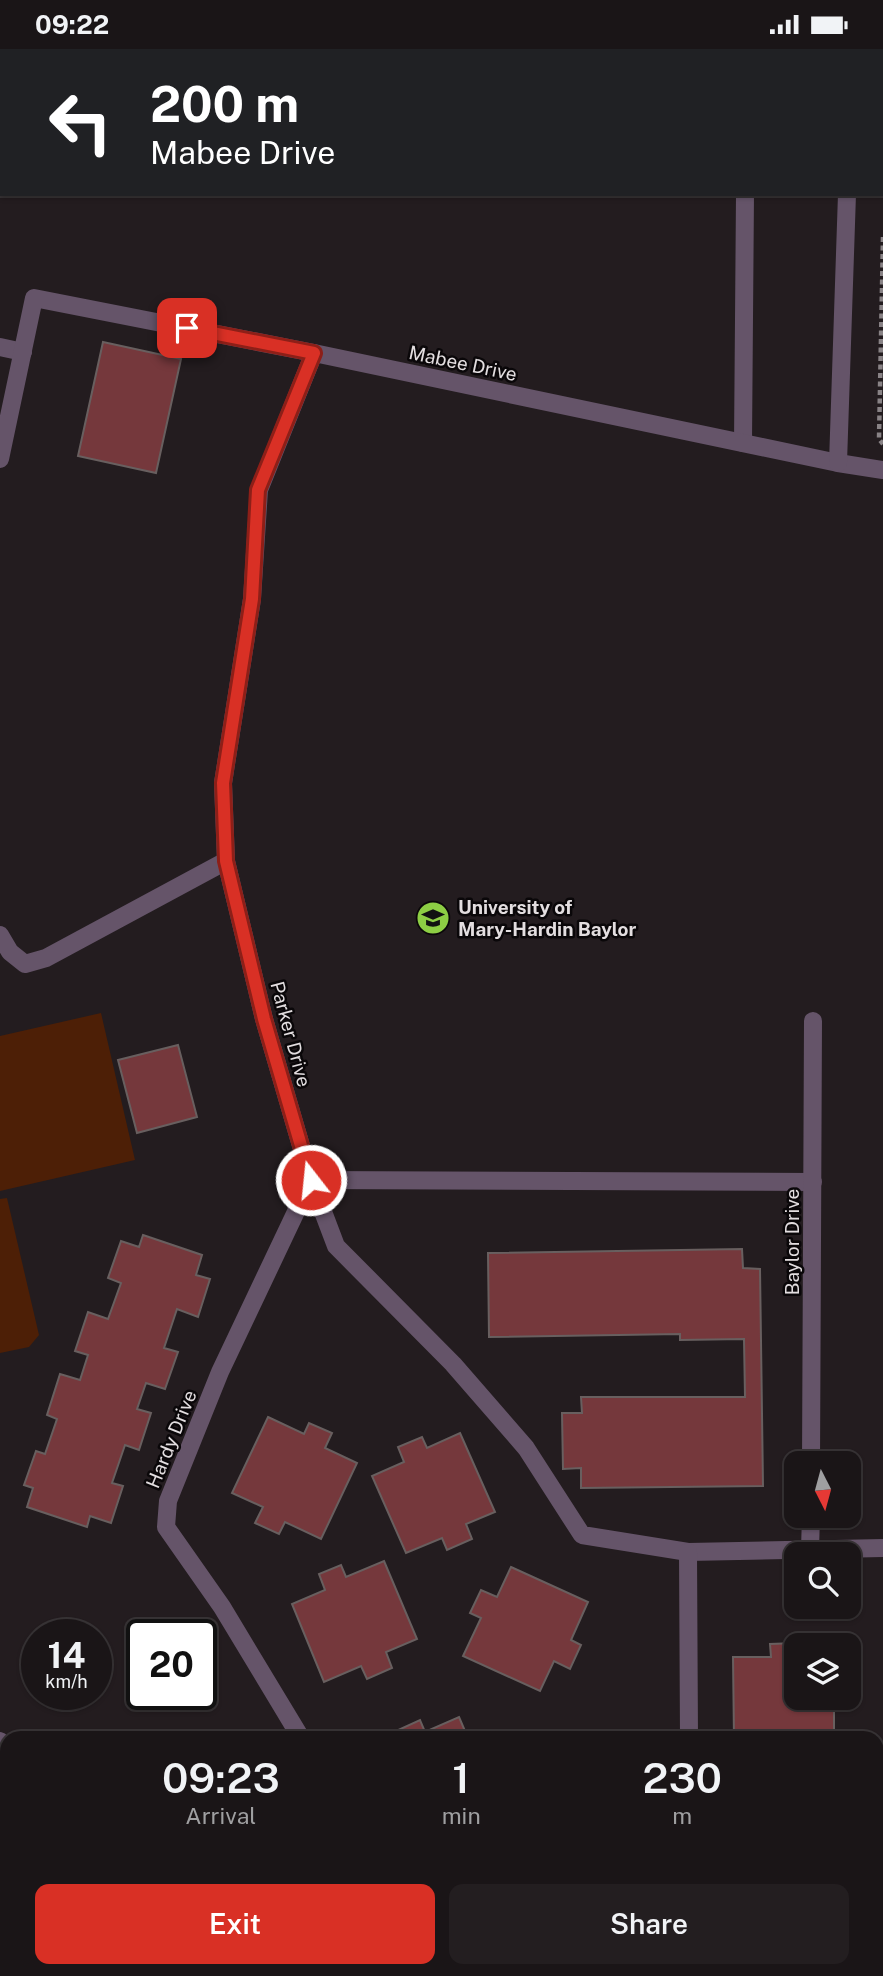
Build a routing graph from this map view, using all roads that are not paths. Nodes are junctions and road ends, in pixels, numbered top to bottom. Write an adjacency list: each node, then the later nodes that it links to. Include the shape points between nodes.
1 (745, 196): 6 (street)
2 (846, 196): 8 (street)
3 (0, 347): 4 (street)
4 (23, 352): 5 (street, Mabee Drive, via 34,298); 7 (street)
5 (314, 353): 6 (street, Mabee Drive); 10 (street, Parker Drive, via 258,490 252,599 223,783)
6 (743, 443): 8 (street, Mabee Drive)
7 (0, 459)
8 (838, 463): 9 (street, Mabee Drive)
9 (883, 470)
10 (226, 861): 11 (street, via 46,958 25,964 10,952); 13 (street, Parker Drive, via 264,1019)
11 (0, 935)
12 (813, 1021): 14 (street, Baylor Drive)
13 (311, 1180): 14 (street); 19 (street, Parker Drive, via 336,1246 453,1364 526,1448 582,1535); 20 (street, Hardy Drive, via 220,1372 168,1501 166,1527 222,1607)
14 (813, 1182): 15 (street, Baylor Drive)
15 (811, 1451)
16 (883, 1548): 17 (street, Parker Drive)
17 (861, 1549)
18 (784, 1550): 19 (street, Parker Drive)
19 (688, 1552): 21 (street)
20 (297, 1731)
21 (689, 1731)

